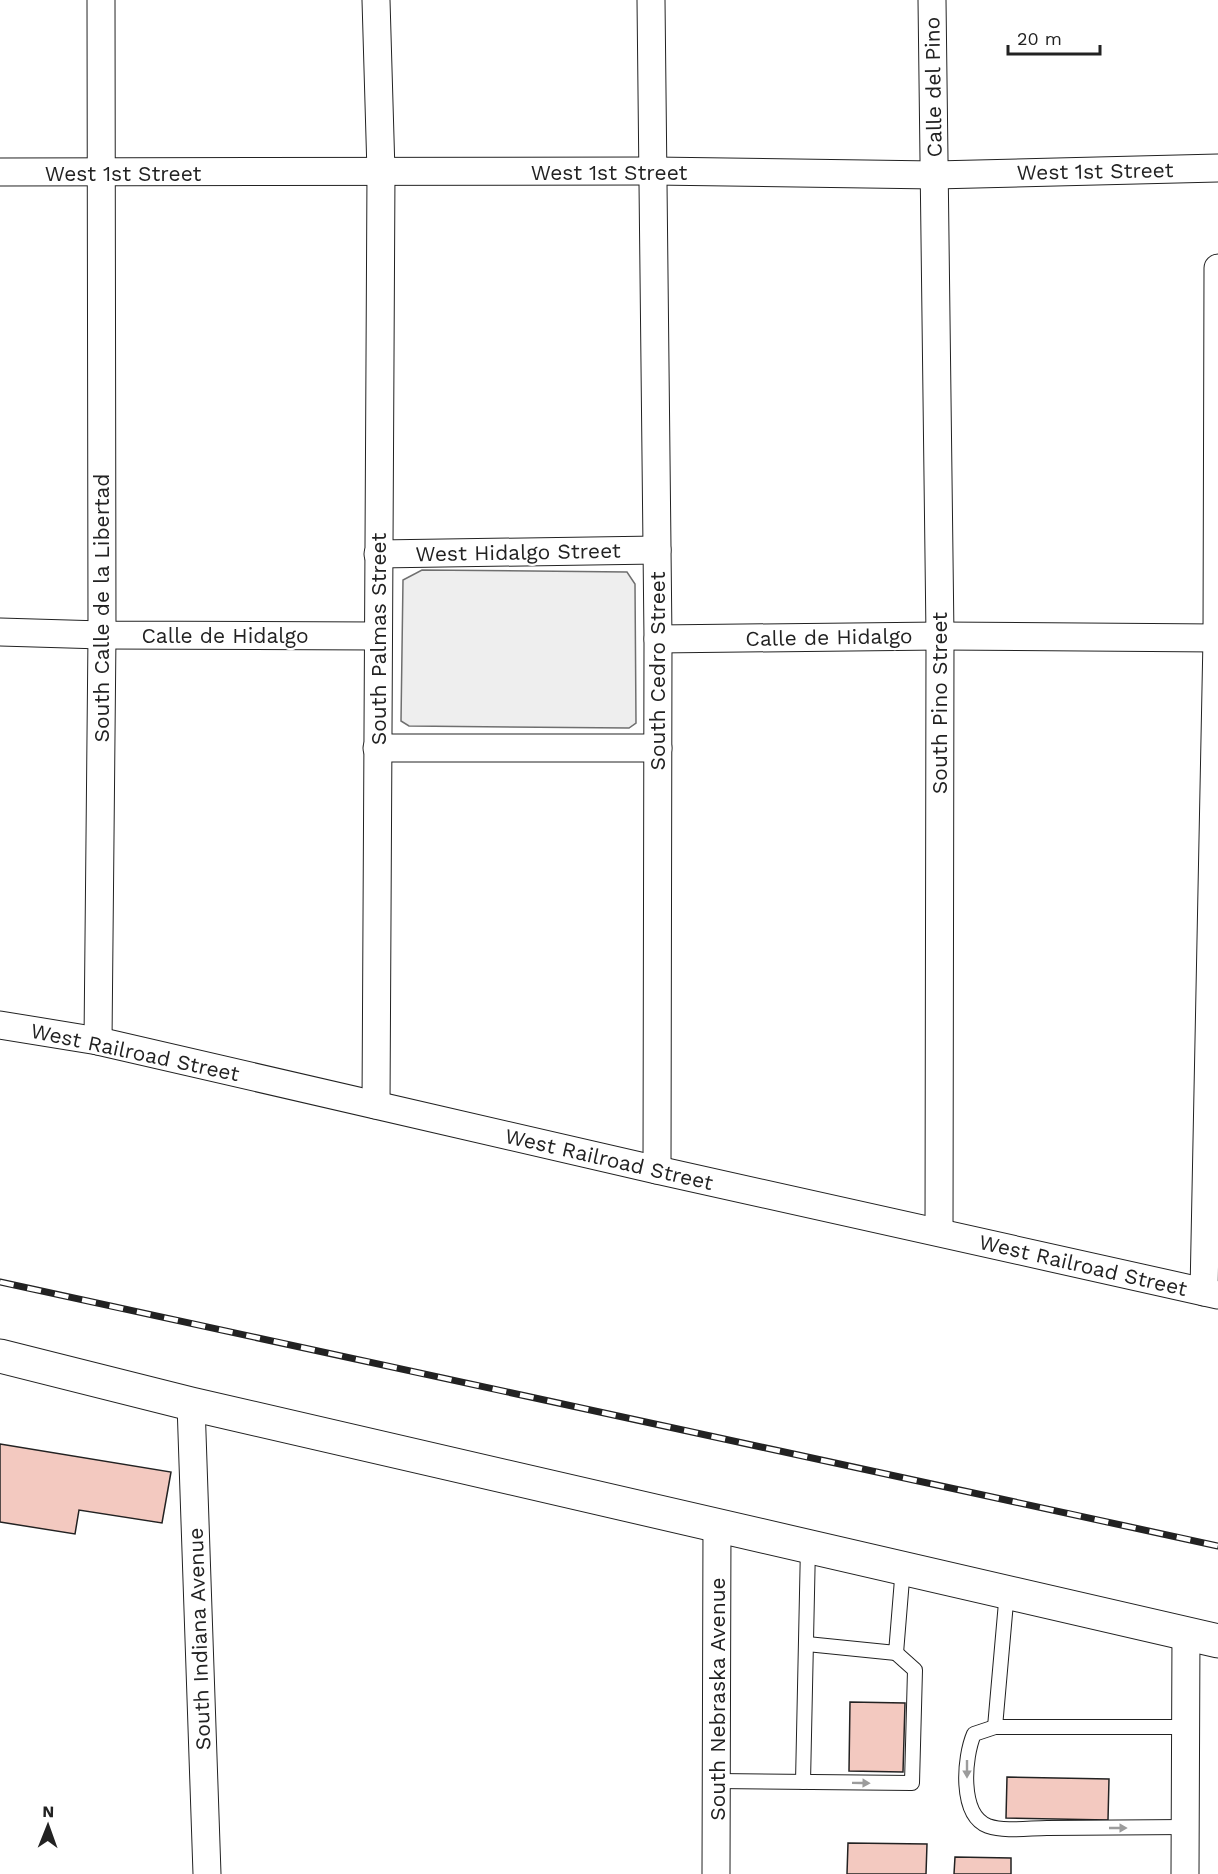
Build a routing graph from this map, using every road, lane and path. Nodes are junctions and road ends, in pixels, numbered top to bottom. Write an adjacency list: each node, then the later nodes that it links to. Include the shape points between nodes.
1 (101, 0): 9 (street, South Calle de la Libertad)
2 (376, 0): 8 (street, South Palmas Street)
3 (651, 0): 6 (street, South Cedro Street)
4 (932, 0): 10 (street, Calle del Pino)
5 (1218, 168): 10 (street, West 1st Street)
6 (654, 171): 8 (street, West 1st Street); 10 (street, West 1st Street); 12 (street, South Cedro Street)
7 (0, 172): 9 (street, West 1st Street)
8 (381, 172): 9 (street, West 1st Street); 13 (street, South Palmas Street)
9 (101, 174): 15 (street, South Calle de la Libertad)
10 (935, 175): 17 (street, South Pino Street)
11 (1218, 268): 18 (street)
12 (657, 550): 13 (street, West Hidalgo Street); 19 (street, South Cedro Street)
13 (378, 554): 16 (street, South Palmas Street)
14 (0, 632): 15 (street, Calle de Hidalgo)
15 (102, 635): 16 (street, Calle de Hidalgo); 24 (street, South Calle de la Libertad)
16 (377, 636): 20 (street, South Palmas Street)
17 (940, 636): 18 (street, Calle de Hidalgo); 19 (street, Calle de Hidalgo); 28 (street, South Pino Street)
18 (1217, 638): 22 (street)
19 (658, 639): 21 (street, South Cedro Street)
20 (377, 748): 21 (street); 25 (street, South Palmas Street)
21 (658, 748): 27 (street, South Cedro Street)
22 (1216, 817): 26 (street)
23 (0, 1025): 24 (street, West Railroad Street)
24 (98, 1041): 25 (street, West Railroad Street)
25 (376, 1105): 27 (street, West Railroad Street)
26 (1212, 1123): 29 (street)
27 (657, 1170): 28 (street, West Railroad Street)
28 (939, 1232): 29 (street, West Railroad Street)
29 (1211, 1294)
30 (0, 1356): 31 (main road)
31 (191, 1404): 32 (main road); 45 (street, South Indiana Avenue)
32 (717, 1524): 33 (main road); 42 (street, South Nebraska Avenue)
33 (808, 1546): 34 (main road); 38 (lane)
34 (903, 1568): 35 (main road); 39 (lane)
35 (1006, 1591): 36 (main road); 40 (lane)
36 (1186, 1633): 37 (main road); 41 (street)
37 (1218, 1641)
38 (807, 1644): 39 (lane); 43 (lane)
39 (896, 1653): 43 (lane, one-way to 39, via 912,1783 915,1670)
40 (995, 1727): 41 (lane); 44 (lane, one-way to 44, via 974,1734 967,1751 967,1794 976,1818 988,1826)
41 (1186, 1727): 44 (street)
42 (717, 1781): 43 (lane); 46 (street, South Nebraska Avenue)
43 (803, 1782)
44 (1185, 1827): 47 (street)
45 (207, 1874)
46 (716, 1874)
47 (1185, 1874)

